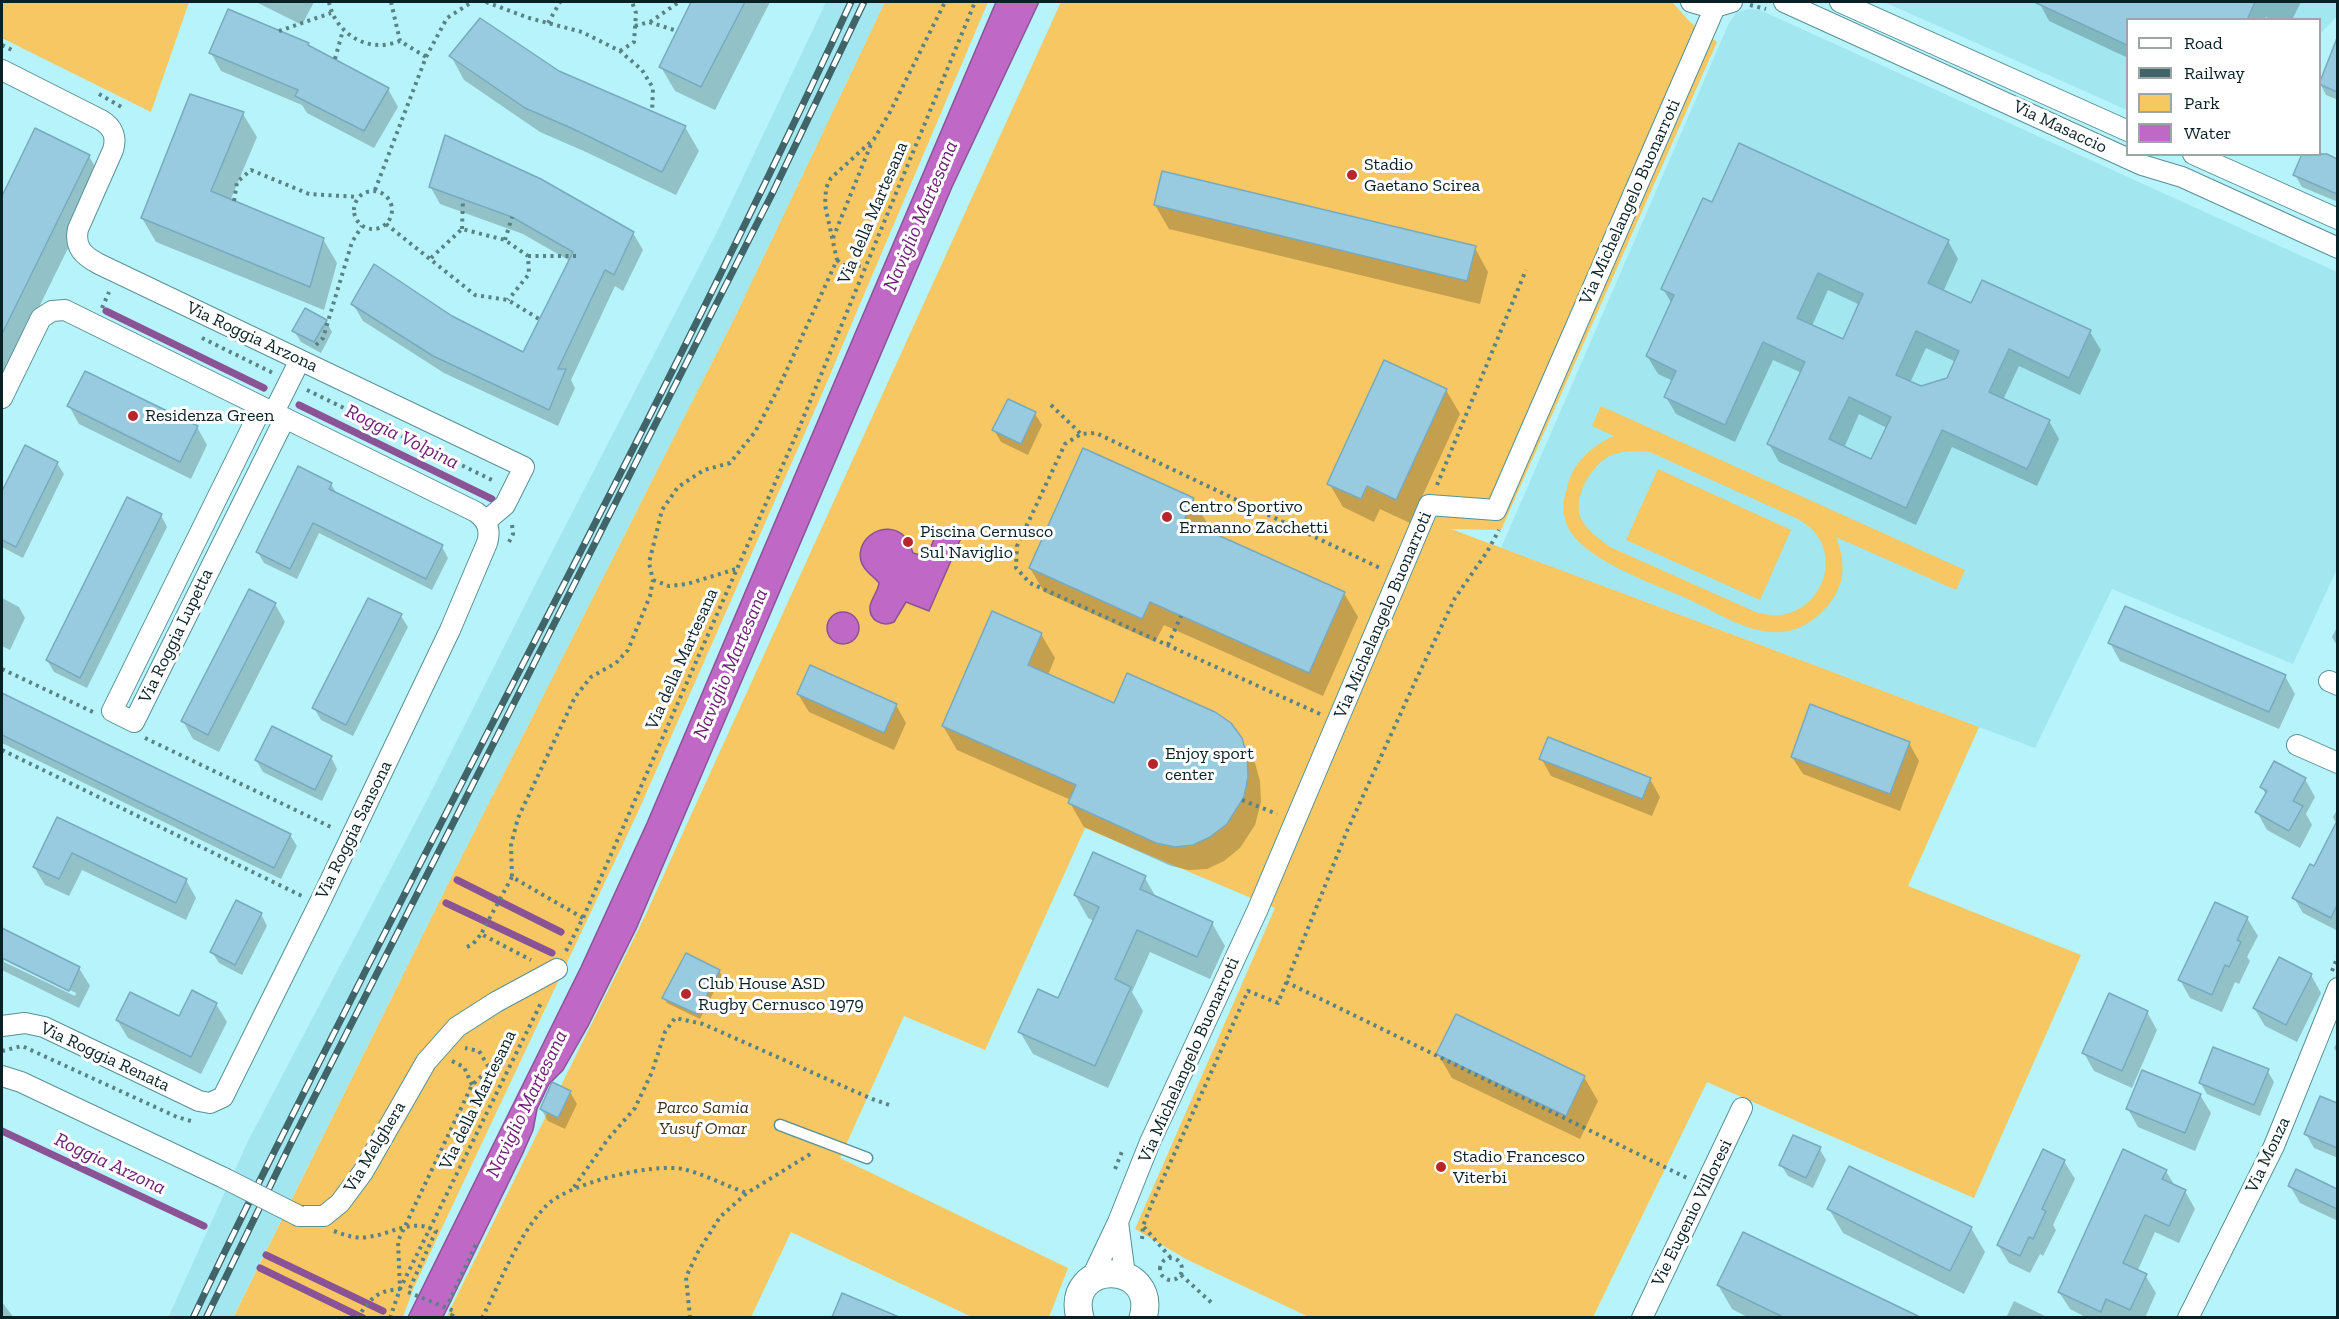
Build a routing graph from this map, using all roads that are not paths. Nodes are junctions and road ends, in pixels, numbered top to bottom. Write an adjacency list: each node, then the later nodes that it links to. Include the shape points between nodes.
1 (1691, 2): 4 (street, via 1700,6)
2 (1784, 2): 9 (street, Via Masaccio, via 2142,165 2182,177)
3 (1840, 2): 6 (street, Via Masaccio)
4 (1724, 4): 24 (street, Via Michelangelo Buonarroti, via 1496,510 1429,506 1257,911 1150,1142)
5 (2, 70): 10 (street, Via Roggia Arzona, via 105,122 113,133 113,150 78,229 77,242 83,254)
6 (2126, 131)
7 (2197, 156): 8 (street)
8 (2337, 219)
9 (2337, 248)
10 (300, 360): 12 (street); 13 (street, Via Roggia Arzona, via 524,467 505,505)
11 (2, 398): 12 (street, via 38,322 47,313 65,310)
12 (274, 412): 12 (street, Via Roggia Lupetta, via 112,711 134,722); 13 (street, via 476,512)
13 (486, 521): 20 (street, Via Roggia Sansona, via 487,543 450,630 319,904 227,1092 217,1101)
14 (2297, 745): 15 (street)
15 (2337, 763)
16 (552, 972): 19 (street, Via Melghera, bridge, via 457,1027 426,1062 363,1172 340,1203 324,1216 299,1216)
17 (2337, 988): 30 (street, Via Monza, via 2276,1140)
18 (2, 1026): 20 (street, Via Roggia Renata, via 25,1023 49,1029)
19 (2, 1076)
20 (206, 1103)
21 (1742, 1108): 29 (street, Vie Eugenio Villoresi)
22 (780, 1125): 23 (lane)
23 (867, 1158)
24 (1118, 1222): 25 (street, Via Michelangelo Buonarroti); 26 (street, Via Michelangelo Buonarroti)
25 (1125, 1275): 26 (street, via 1110,1272); 28 (street, via 1140,1288)
26 (1091, 1279): 27 (street, via 1079,1296)
27 (1077, 1315)
28 (1146, 1315)
29 (1642, 1317)
30 (2188, 1317)

